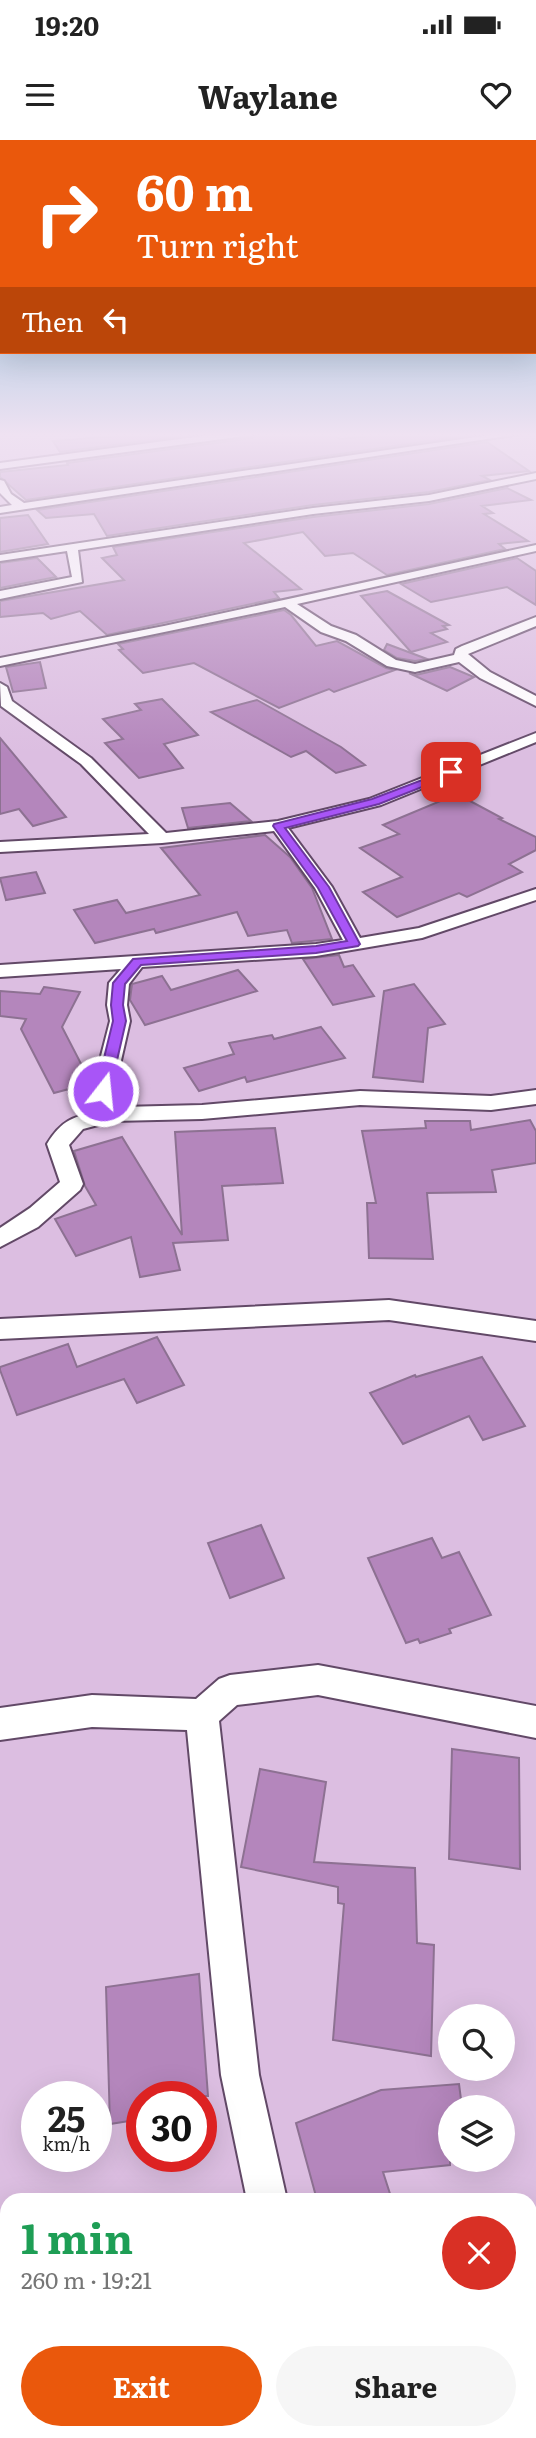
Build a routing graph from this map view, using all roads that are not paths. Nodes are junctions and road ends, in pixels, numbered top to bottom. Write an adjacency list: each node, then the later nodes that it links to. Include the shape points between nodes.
1 (131, 539): 2 (street)
2 (72, 548): 4 (street); 5 (street, via 78,579)
3 (536, 548): 6 (street)
4 (0, 558)
5 (0, 595)
6 (287, 603): 8 (street, via 392,663 415,668); 9 (street)
7 (536, 621): 8 (street, via 467,649)
8 (461, 657): 11 (street)
9 (0, 662)
10 (0, 687): 12 (street)
11 (536, 702)
12 (3, 705): 15 (street, via 86,761)
13 (536, 737): 14 (street, via 375,802)
14 (278, 826): 15 (street); 18 (street, via 323,887)
15 (162, 838): 16 (street)
16 (0, 847)
17 (536, 894): 18 (street, via 422,933)
18 (354, 944): 19 (street)
19 (137, 961): 20 (street); 22 (street, via 119,983 120,1021 103,1091)
20 (0, 971)
21 (536, 1097): 22 (street, via 491,1103 360,1098 202,1112)
22 (113, 1114): 23 (street, via 75,1124 58,1144 72,1184 41,1212)
23 (0, 1238)
24 (0, 1329): 25 (street, via 389,1310)
25 (536, 1331)
26 (202, 1715): 27 (street, via 230,1690 318,1680); 28 (street, via 92,1711); 29 (street, via 240,2075)
27 (536, 1722)
28 (0, 1724)
29 (265, 2193)

